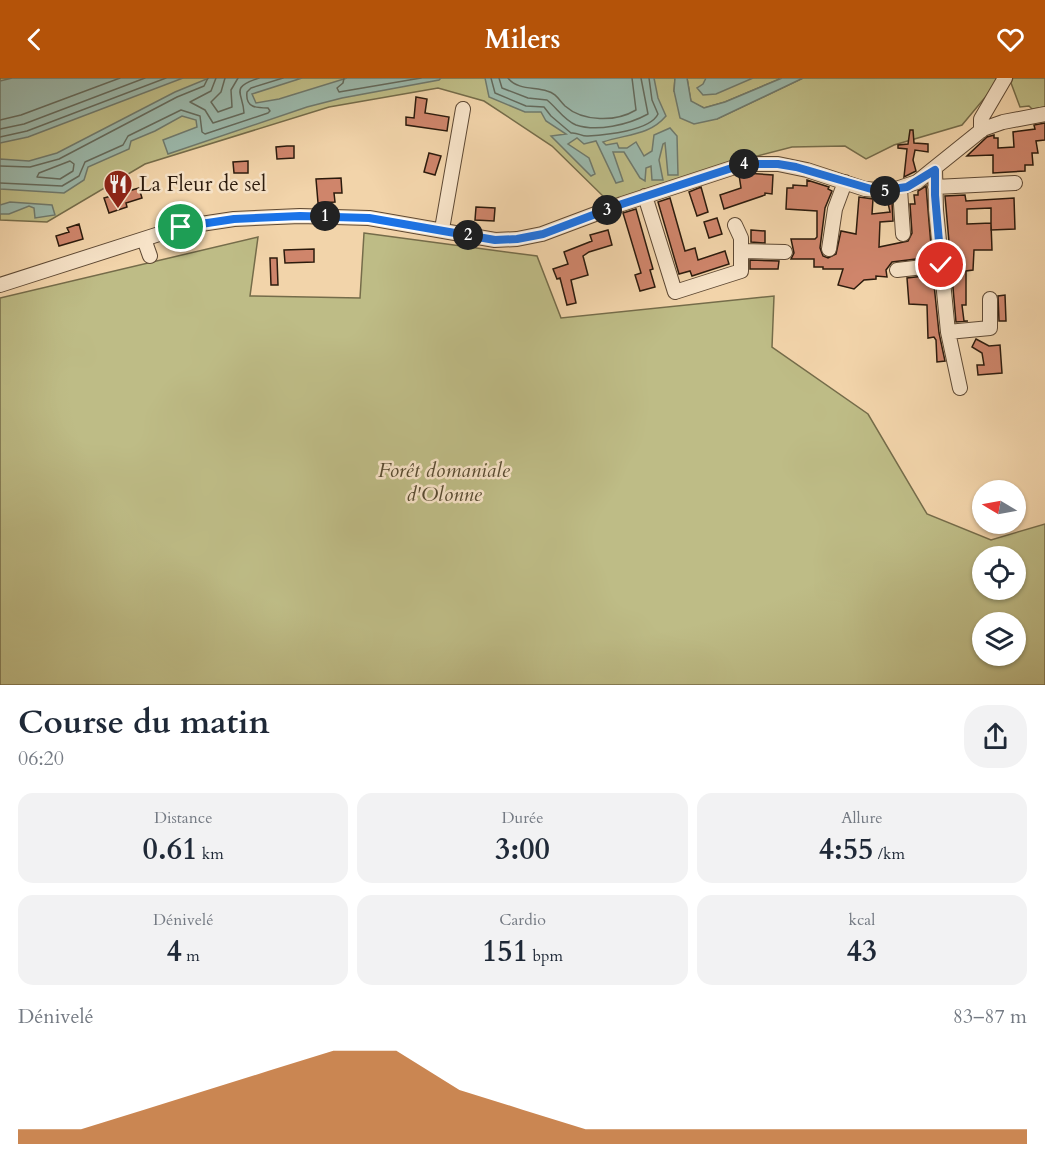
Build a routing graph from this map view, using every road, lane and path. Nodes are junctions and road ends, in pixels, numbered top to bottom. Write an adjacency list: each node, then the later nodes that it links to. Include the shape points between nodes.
1 (1005, 78): 4 (street, via 981,118)
2 (463, 109): 12 (street)
3 (1045, 114): 4 (street, via 1003,122)
4 (981, 131): 5 (street)
5 (935, 170): 8 (street); 9 (street)
6 (845, 182): 9 (street, via 878,191); 10 (street, via 796,167 760,163 726,169); 15 (street, via 835,209)
7 (1015, 183): 8 (street)
8 (935, 187): 19 (street)
9 (900, 189): 13 (street)
10 (645, 196): 12 (street, via 543,234 517,239 495,240); 16 (street, via 675,292 738,273)
11 (735, 225): 16 (street)
12 (442, 229): 14 (street, via 369,218 300,216 207,222)
13 (903, 234)
14 (144, 239): 18 (street); 21 (street)
15 (829, 249)
16 (742, 251): 17 (street)
17 (785, 252)
18 (150, 256)
19 (941, 265): 20 (street); 23 (street)
20 (897, 270)
21 (0, 285)
22 (990, 299): 23 (street, via 990,328)
23 (948, 332): 24 (street)
24 (960, 388)

